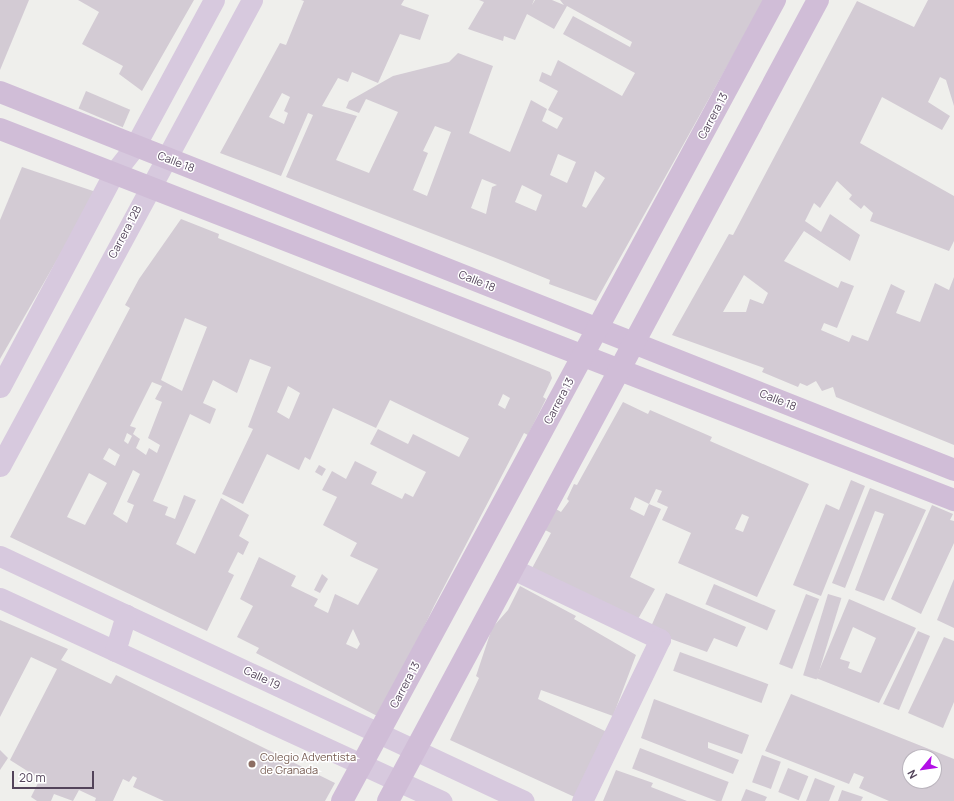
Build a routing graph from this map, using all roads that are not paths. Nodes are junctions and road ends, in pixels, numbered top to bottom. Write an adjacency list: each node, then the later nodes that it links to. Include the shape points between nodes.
1 (214, 0): 7 (street)
2 (252, 0): 8 (street, Carrera 12B)
3 (776, 0): 11 (street, Carrera 13)
4 (818, 0): 12 (street)
5 (0, 92): 7 (street, Calle 18)
6 (0, 129): 9 (street)
7 (135, 146): 8 (street, Calle 18); 9 (street)
8 (168, 159): 10 (street, Carrera 12B); 11 (street, Calle 18)
9 (114, 174): 10 (street); 15 (street)
10 (150, 187): 13 (street); 16 (street, Carrera 12B)
11 (598, 329): 12 (street, Calle 18); 13 (street, Carrera 13)
12 (634, 343): 14 (street); 17 (street, Calle 18)
13 (583, 355): 14 (street); 24 (street, Carrera 13)
14 (619, 369): 18 (street); 20 (street)
15 (0, 387)
16 (0, 466)
17 (954, 470)
18 (954, 500)
19 (0, 556): 22 (street, Calle 19)
20 (513, 569): 25 (street); 32 (street, via 660,639)
21 (0, 598): 23 (street)
22 (126, 615): 23 (street); 24 (street, Calle 19)
23 (116, 651): 26 (street)
24 (379, 733): 25 (street, Calle 19); 26 (street, Carrera 13)
25 (415, 750): 27 (street); 31 (street, Calle 19)
26 (362, 764): 27 (street); 28 (street, Carrera 13)
27 (398, 781): 29 (street); 30 (street)
28 (342, 801)
29 (388, 801)
30 (442, 801)
31 (524, 801)
32 (582, 801)

